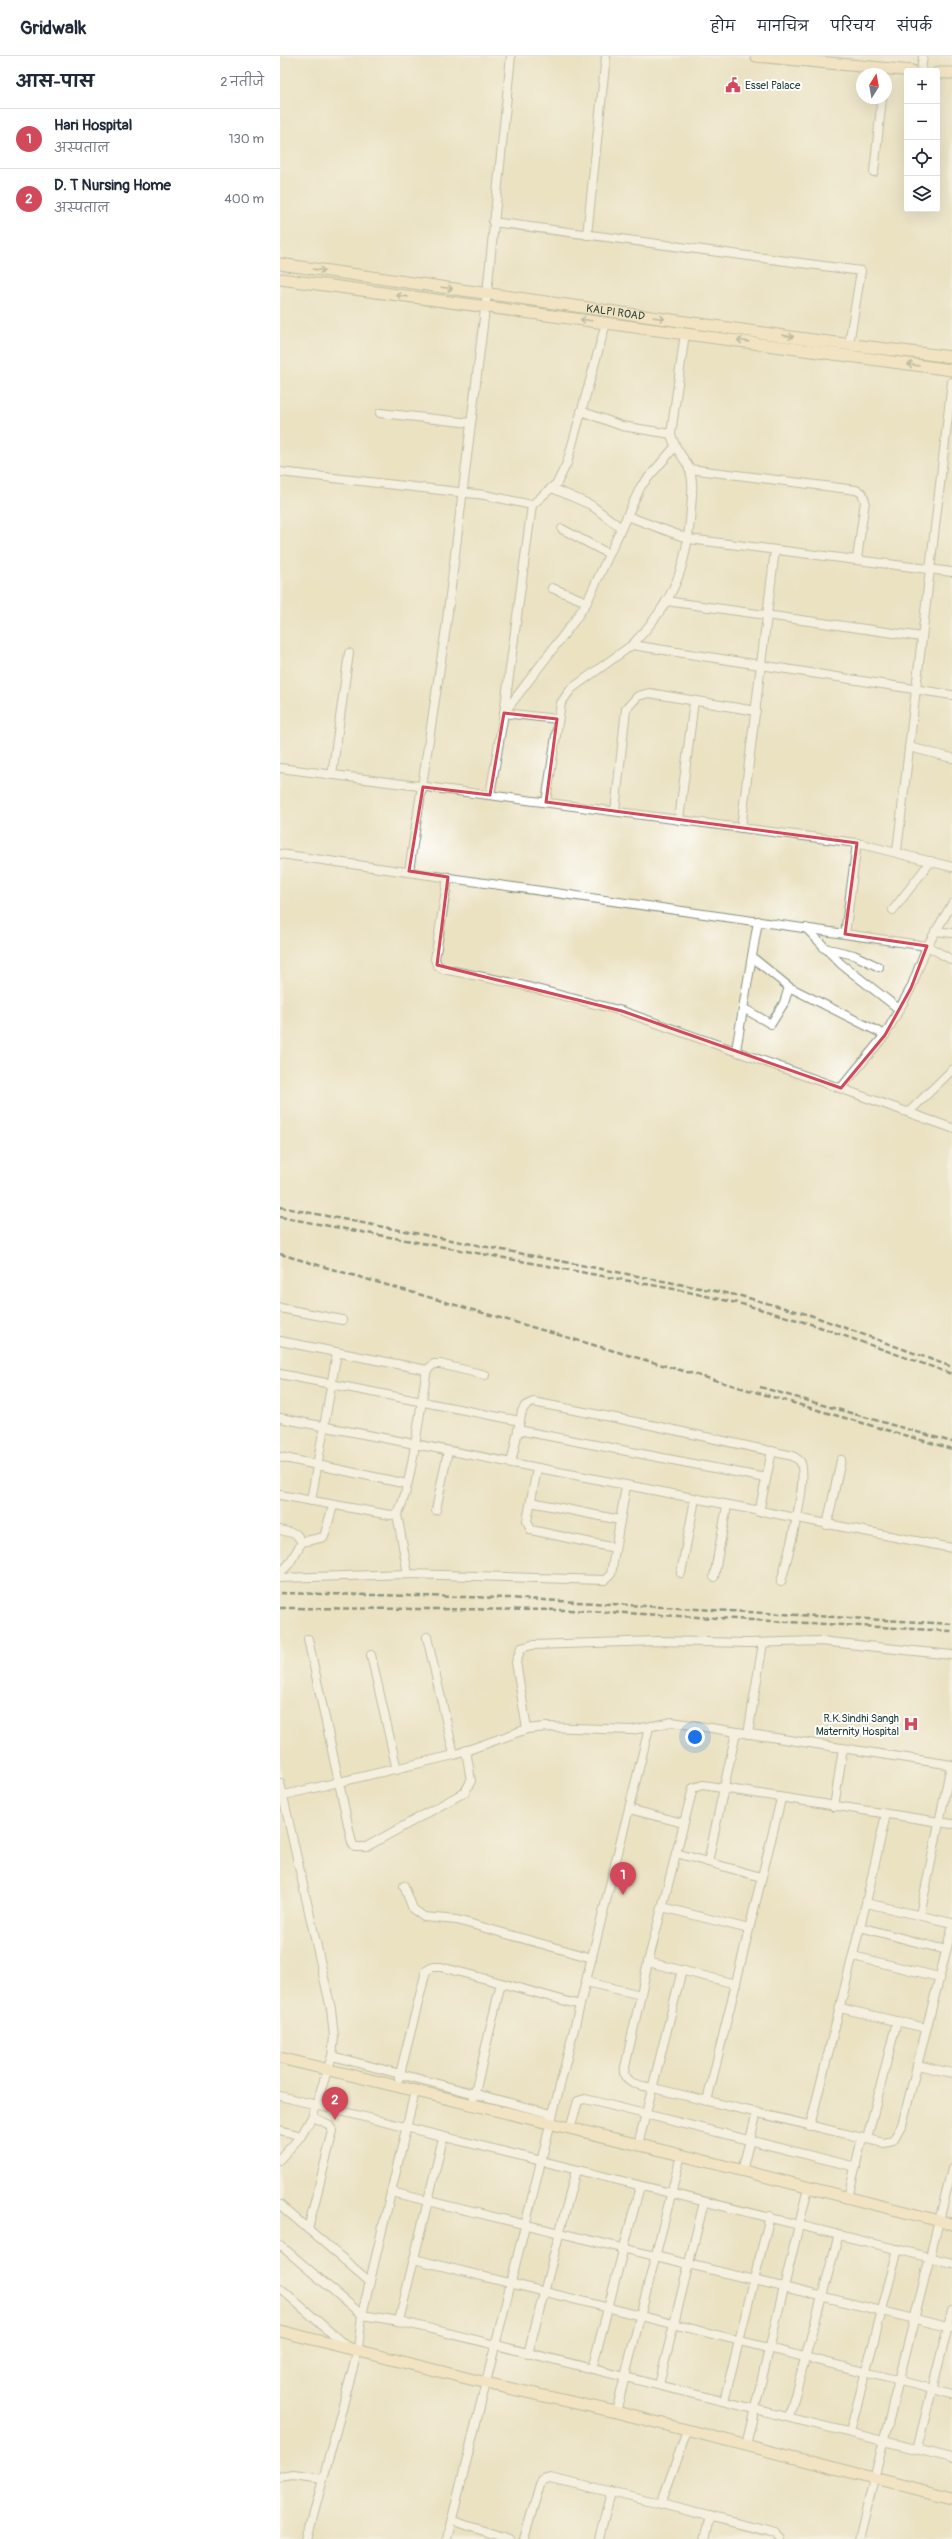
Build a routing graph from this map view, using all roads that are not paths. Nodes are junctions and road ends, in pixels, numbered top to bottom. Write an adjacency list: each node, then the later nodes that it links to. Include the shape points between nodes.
1 (511, 56): 13 (street)
2 (606, 56): 14 (street)
3 (756, 56): 5 (street)
4 (923, 56): 6 (street)
5 (859, 68)
6 (921, 68)
7 (892, 71): 8 (street)
8 (904, 71)
9 (940, 73): 10 (street)
10 (952, 73)
11 (881, 104): 12 (street)
12 (874, 172)
13 (493, 222): 14 (street); 17 (street)
14 (587, 235): 21 (street, via 861,271)
15 (280, 264): 17 (street, KALPI ROAD, one-way to 17)
16 (280, 279): 18 (street, KALPI ROAD, one-way to 16)
17 (487, 293): 18 (street); 21 (street, KALPI ROAD, one-way to 21)
18 (485, 308): 19 (street, KALPI ROAD, one-way to 18); 27 (street)
19 (606, 323): 20 (street, KALPI ROAD); 25 (street)
20 (685, 333): 23 (street, KALPI ROAD, one-way to 20); 28 (street)
21 (848, 344): 22 (street, KALPI ROAD)
22 (952, 357)
23 (952, 370)
24 (952, 382): 42 (street)
25 (581, 411): 28 (street, via 622,426); 32 (street, via 567,463)
26 (380, 413): 27 (street)
27 (471, 423): 33 (street)
28 (671, 434): 29 (street)
29 (674, 448): 30 (street); 35 (street, via 641,486)
30 (689, 469): 38 (street, via 692,486); 41 (street, via 856,490 862,493 865,501)
31 (280, 472): 33 (street)
32 (552, 488): 34 (street); 36 (street, via 590,505)
33 (461, 492): 34 (street, via 505,498); 62 (street, via 446,628)
34 (532, 505): 56 (street)
35 (627, 516): 36 (street); 38 (street)
36 (621, 528): 40 (street)
37 (562, 529): 40 (street)
38 (689, 539): 39 (street); 45 (street, via 676,585)
39 (775, 550): 41 (street); 47 (street)
40 (609, 554): 46 (street)
41 (857, 559): 42 (street)
42 (931, 569): 43 (street); 48 (street)
43 (952, 572)
44 (552, 588): 46 (street)
45 (666, 601): 47 (street); 49 (street, via 646,630)
46 (587, 602): 56 (street)
47 (768, 617): 48 (street); 51 (street)
48 (922, 637): 52 (street)
49 (632, 644): 51 (street); 57 (street, via 571,689 562,703)
50 (349, 653): 61 (street)
51 (762, 667): 52 (street); 55 (street)
52 (916, 690): 53 (street); 58 (street)
53 (952, 695)
54 (694, 701): 55 (street); 65 (street, via 649,694 638,696 630,702 626,709); 66 (street)
55 (756, 711): 67 (street)
56 (504, 713): 57 (street); 63 (street)
57 (557, 719): 64 (street)
58 (909, 747): 59 (street); 69 (street)
59 (952, 758)
60 (280, 768): 61 (street)
61 (332, 774): 62 (street)
62 (423, 787): 63 (street); 73 (street)
63 (490, 795): 64 (street)
64 (546, 802): 65 (street)
65 (615, 811): 66 (street)
66 (679, 820): 67 (street)
67 (741, 828): 68 (street)
68 (857, 843): 69 (street); 81 (street)
69 (897, 851): 71 (street)
70 (280, 854): 73 (street)
71 (931, 861): 72 (street); 76 (street)
72 (952, 866)
73 (409, 871): 74 (street)
74 (448, 877): 77 (street); 91 (street, via 436,959 437,965 443,969 513,983 622,1011)
75 (952, 904): 79 (street)
76 (893, 910)
77 (758, 921): 78 (street); 84 (street)
78 (806, 928): 81 (street); 83 (street)
79 (936, 931): 80 (street); 82 (street)
80 (952, 933)
81 (845, 934): 82 (street)
82 (927, 946): 85 (street); 89 (street)
83 (824, 948): 86 (street, via 845,952); 89 (street)
84 (752, 958): 87 (street); 88 (street)
85 (952, 960)
86 (880, 967)
87 (789, 987): 88 (street, via 784,1003 772,1024); 90 (street)
88 (743, 1008): 91 (street)
89 (900, 1009): 90 (street)
90 (885, 1035): 93 (street)
91 (736, 1050): 93 (street)
92 (952, 1070): 94 (street)
93 (841, 1088): 94 (street)
94 (910, 1112): 95 (street)
95 (952, 1128)
96 (280, 1308): 97 (street)
97 (342, 1320)
98 (280, 1341): 99 (street)
99 (337, 1352): 100 (street); 103 (street)
100 (427, 1370): 102 (street, via 434,1364 440,1364); 104 (street)
101 (280, 1374): 103 (street)
102 (486, 1374)
103 (332, 1384): 104 (street); 107 (street)
104 (421, 1403): 106 (street); 109 (street)
105 (280, 1418): 107 (street)
106 (520, 1421): 108 (street); 111 (street, via 524,1406 533,1402)
107 (325, 1428): 109 (street); 115 (street)
108 (518, 1430): 114 (street); 117 (street)
109 (414, 1444): 110 (street); 118 (street)
110 (448, 1451): 114 (street); 126 (street)
111 (772, 1451): 117 (street); 129 (street, via 793,1456 800,1460 803,1467)
112 (280, 1457): 115 (street)
113 (841, 1460): 131 (street)
114 (511, 1464): 116 (street)
115 (318, 1465): 118 (street); 122 (street)
116 (537, 1469): 119 (street); 123 (street)
117 (766, 1478): 127 (street)
118 (407, 1484): 128 (street, via 401,1508)
119 (626, 1486): 121 (street); 130 (street)
120 (280, 1495): 122 (street)
121 (695, 1499): 125 (street); 137 (street)
122 (311, 1502): 124 (street)
123 (530, 1502): 130 (street); 134 (street, via 527,1521 531,1530)
124 (333, 1506): 128 (street); 133 (street, via 324,1537)
125 (727, 1506): 127 (street); 139 (street)
126 (436, 1510)
127 (760, 1512): 129 (street)
128 (396, 1514): 138 (street)
129 (796, 1519): 131 (street); 141 (street)
130 (620, 1520): 134 (street)
131 (827, 1525): 135 (street)
132 (280, 1530): 133 (street, via 296,1534)
133 (302, 1542): 136 (street, via 289,1564)
134 (615, 1548): 138 (street, via 611,1574 605,1580)
135 (952, 1548)
136 (280, 1573)
137 (681, 1573)
138 (408, 1574): 140 (street)
139 (714, 1577)
140 (280, 1578)
141 (781, 1582)
142 (427, 1637): 153 (street)
143 (308, 1639): 156 (street)
144 (763, 1643): 146 (street, via 820,1642); 148 (street, via 658,1641 532,1645 521,1648 516,1662); 150 (street)
145 (371, 1655): 155 (street)
146 (952, 1655)
147 (649, 1728): 148 (street); 149 (street, via 659,1723 672,1722); 162 (street)
148 (526, 1729): 152 (street)
149 (736, 1732): 150 (street); 158 (street)
150 (748, 1734): 151 (street)
151 (843, 1748): 154 (street); 161 (street)
152 (466, 1750): 153 (street); 156 (street, via 471,1781 465,1792 366,1847 355,1847 352,1843)
153 (454, 1755): 155 (street)
154 (951, 1765): 164 (street)
155 (397, 1770): 156 (street)
156 (339, 1782): 159 (street)
157 (280, 1783): 159 (street)
158 (725, 1790): 160 (street); 165 (street, via 703,1785 693,1788); 168 (street)
159 (281, 1796): 192 (street, via 330,2009 334,2037)
160 (781, 1799): 161 (street); 169 (street)
161 (834, 1807): 163 (street)
162 (629, 1809): 165 (street); 180 (street)
163 (886, 1814): 164 (street); 171 (street)
164 (941, 1822): 166 (street); 173 (street)
165 (683, 1823): 167 (street)
166 (952, 1824)
167 (676, 1854): 168 (street); 172 (street)
168 (708, 1862): 169 (street)
169 (762, 1877): 177 (street)
170 (404, 1886): 180 (street, via 413,1909 424,1916 458,1920)
171 (866, 1903): 173 (street); 175 (street)
172 (662, 1907): 177 (street); 181 (street)
173 (920, 1916): 174 (street)
174 (952, 1923)
175 (860, 1927): 178 (street); 179 (street)
176 (952, 1928): 178 (street)
177 (749, 1929): 186 (street)
178 (946, 1950): 183 (street)
179 (853, 1956): 183 (street); 189 (street)
180 (592, 1958): 184 (street)
181 (648, 1962): 182 (street); 187 (street)
182 (682, 1970): 186 (street); 199 (street)
183 (939, 1977): 191 (street)
184 (586, 1982): 187 (street); 188 (street)
185 (501, 1983): 188 (street); 197 (street, via 441,1967 433,1967 426,1971); 201 (street)
186 (736, 1984): 203 (street)
187 (641, 1995): 199 (street, via 624,2078)
188 (580, 2005): 209 (street)
189 (840, 2008): 190 (street); 210 (street)
190 (897, 2022): 191 (street); 216 (street)
191 (926, 2028): 194 (street)
192 (332, 2056): 195 (street); 197 (street)
193 (280, 2058): 195 (street)
194 (917, 2065): 196 (street); 216 (street, via 899,2134 893,2141 888,2142)
195 (328, 2071): 198 (street); 204 (street)
196 (952, 2073)
197 (400, 2074): 198 (street); 201 (street)
198 (398, 2087): 200 (street)
199 (653, 2088): 203 (street); 207 (street)
200 (415, 2091): 205 (street); 212 (street)
201 (475, 2093): 205 (street); 209 (street)
202 (280, 2096): 204 (street)
203 (708, 2101): 206 (street)
204 (316, 2105): 208 (street); 212 (street)
205 (472, 2106): 209 (street)
206 (757, 2112): 210 (street); 217 (street)
207 (646, 2114): 211 (street, via 581,2099 576,2106); 217 (street); 218 (street)
208 (312, 2117): 214 (street); 239 (street, via 328,2124 333,2131)
209 (550, 2118): 211 (street); 221 (street)
210 (810, 2126): 216 (street)
211 (570, 2128): 218 (street)
212 (407, 2129): 215 (street); 228 (street)
213 (280, 2130): 214 (street)
214 (300, 2136): 220 (street)
215 (443, 2138): 221 (street); 231 (street)
216 (864, 2138): 222 (street)
217 (750, 2140): 222 (street); 225 (street)
218 (638, 2145): 219 (street)
219 (681, 2155): 225 (street); 229 (street)
220 (280, 2159)
221 (541, 2161): 224 (street); 238 (street)
222 (856, 2167): 230 (street)
223 (952, 2169): 235 (street)
224 (576, 2170): 226 (street); 240 (street)
225 (742, 2171): 227 (street)
226 (640, 2186): 229 (street); 243 (street)
227 (808, 2188): 230 (street); 236 (street)
228 (391, 2192): 231 (street); 251 (street)
229 (672, 2194): 232 (street); 245 (street)
230 (848, 2198): 235 (street)
231 (428, 2201): 238 (street); 247 (street)
232 (704, 2202): 234 (street); 249 (street)
233 (280, 2205): 239 (street)
234 (770, 2216): 236 (street); 250 (street)
235 (939, 2221): 237 (street); 246 (street)
236 (800, 2224): 241 (street); 253 (street)
237 (952, 2224)
238 (525, 2225): 240 (street); 252 (street)
239 (308, 2229): 251 (street)
240 (560, 2233): 243 (street); 255 (street)
241 (839, 2234): 244 (street); 256 (street)
242 (280, 2245): 260 (street)
243 (622, 2248): 245 (street); 257 (street)
244 (898, 2249): 246 (street); 258 (street)
245 (656, 2256): 249 (street); 261 (street)
246 (929, 2257): 248 (street); 262 (street)
247 (414, 2259): 252 (street); 263 (street)
248 (952, 2263)
249 (689, 2264): 250 (street); 264 (street)
250 (755, 2280): 253 (street); 267 (street)
251 (370, 2282): 260 (street)
252 (512, 2283): 255 (street); 269 (street)
253 (785, 2287): 256 (street); 270 (street)
254 (280, 2288): 268 (street)
255 (545, 2291): 257 (street); 272 (street)
256 (822, 2297): 258 (street); 273 (street)
257 (607, 2306): 261 (street); 274 (street)
258 (882, 2311): 262 (street); 275 (street)
259 (952, 2311): 265 (street)
260 (362, 2315): 263 (street); 271 (street)
261 (642, 2315): 264 (street); 276 (street)
262 (914, 2319): 265 (street); 277 (street)
263 (399, 2321): 269 (street)
264 (674, 2323): 267 (street); 279 (street)
265 (950, 2328): 280 (street)
266 (281, 2332): 268 (street)
267 (738, 2339): 270 (street); 282 (street)
268 (346, 2346): 271 (street)
269 (496, 2346): 272 (street); 278 (street)
270 (770, 2348): 273 (street); 283 (street)
271 (358, 2349): 278 (street); 293 (street)
272 (528, 2354): 274 (street)
273 (805, 2357): 275 (street); 285 (street)
274 (592, 2369): 276 (street)
275 (864, 2372): 277 (street); 287 (street)
276 (625, 2377): 279 (street); 284 (street)
277 (900, 2382): 280 (street); 288 (street)
278 (486, 2383): 284 (street); 299 (street)
279 (659, 2385): 282 (street)
280 (933, 2390): 281 (street); 290 (street)
281 (952, 2394)
282 (724, 2401): 283 (street)
283 (754, 2408): 285 (street); 289 (street)
284 (616, 2412): 286 (street)
285 (789, 2417): 287 (street)
286 (687, 2431): 289 (street); 297 (street)
287 (850, 2432): 288 (street)
288 (885, 2441): 290 (street); 294 (street)
289 (746, 2446): 294 (street)
290 (917, 2449): 291 (street)
291 (952, 2458)
292 (280, 2477): 293 (street, via 294,2475)
293 (323, 2479): 300 (street)
294 (875, 2479): 296 (street); 307 (street)
295 (611, 2492): 297 (street); 303 (street, via 550,2478 543,2480); 304 (street)
296 (952, 2498)
297 (661, 2504): 298 (street)
298 (710, 2516): 305 (street); 306 (street, via 775,2533)
299 (453, 2521): 301 (street); 302 (street)
300 (306, 2539)
301 (447, 2539)
302 (509, 2539)
303 (524, 2539)
304 (599, 2539)
305 (704, 2539)
306 (781, 2539)
307 (859, 2539)

